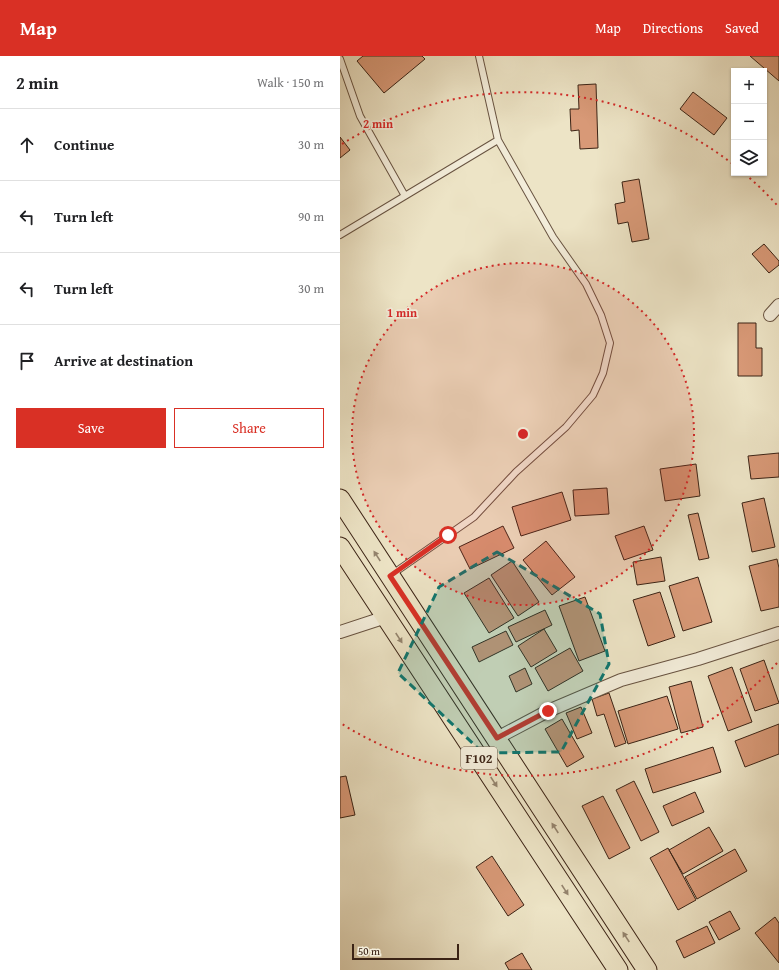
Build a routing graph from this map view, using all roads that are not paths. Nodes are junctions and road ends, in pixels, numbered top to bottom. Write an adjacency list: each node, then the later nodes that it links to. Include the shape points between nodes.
1 (479, 56): 3 (lane)
2 (340, 59): 4 (lane, via 360,116)
3 (498, 140): 4 (lane); 10 (lane, via 553,237 586,284 601,315 610,343 604,373 593,395 566,427 516,472 474,517)
4 (405, 196): 5 (lane)
5 (340, 235)
6 (779, 305): 7 (street)
7 (770, 315)
8 (340, 500): 10 (main road, F102, one-way to 8)
9 (340, 547): 11 (main road, F102)
10 (390, 576): 14 (main road, F102)
11 (386, 617): 12 (street); 15 (main road, F102, one-way to 15)
12 (340, 632)
13 (779, 632): 14 (street, via 698,659 621,680 548,711)
14 (497, 738): 16 (main road, F102, one-way to 14)
15 (615, 969)
16 (647, 970)

